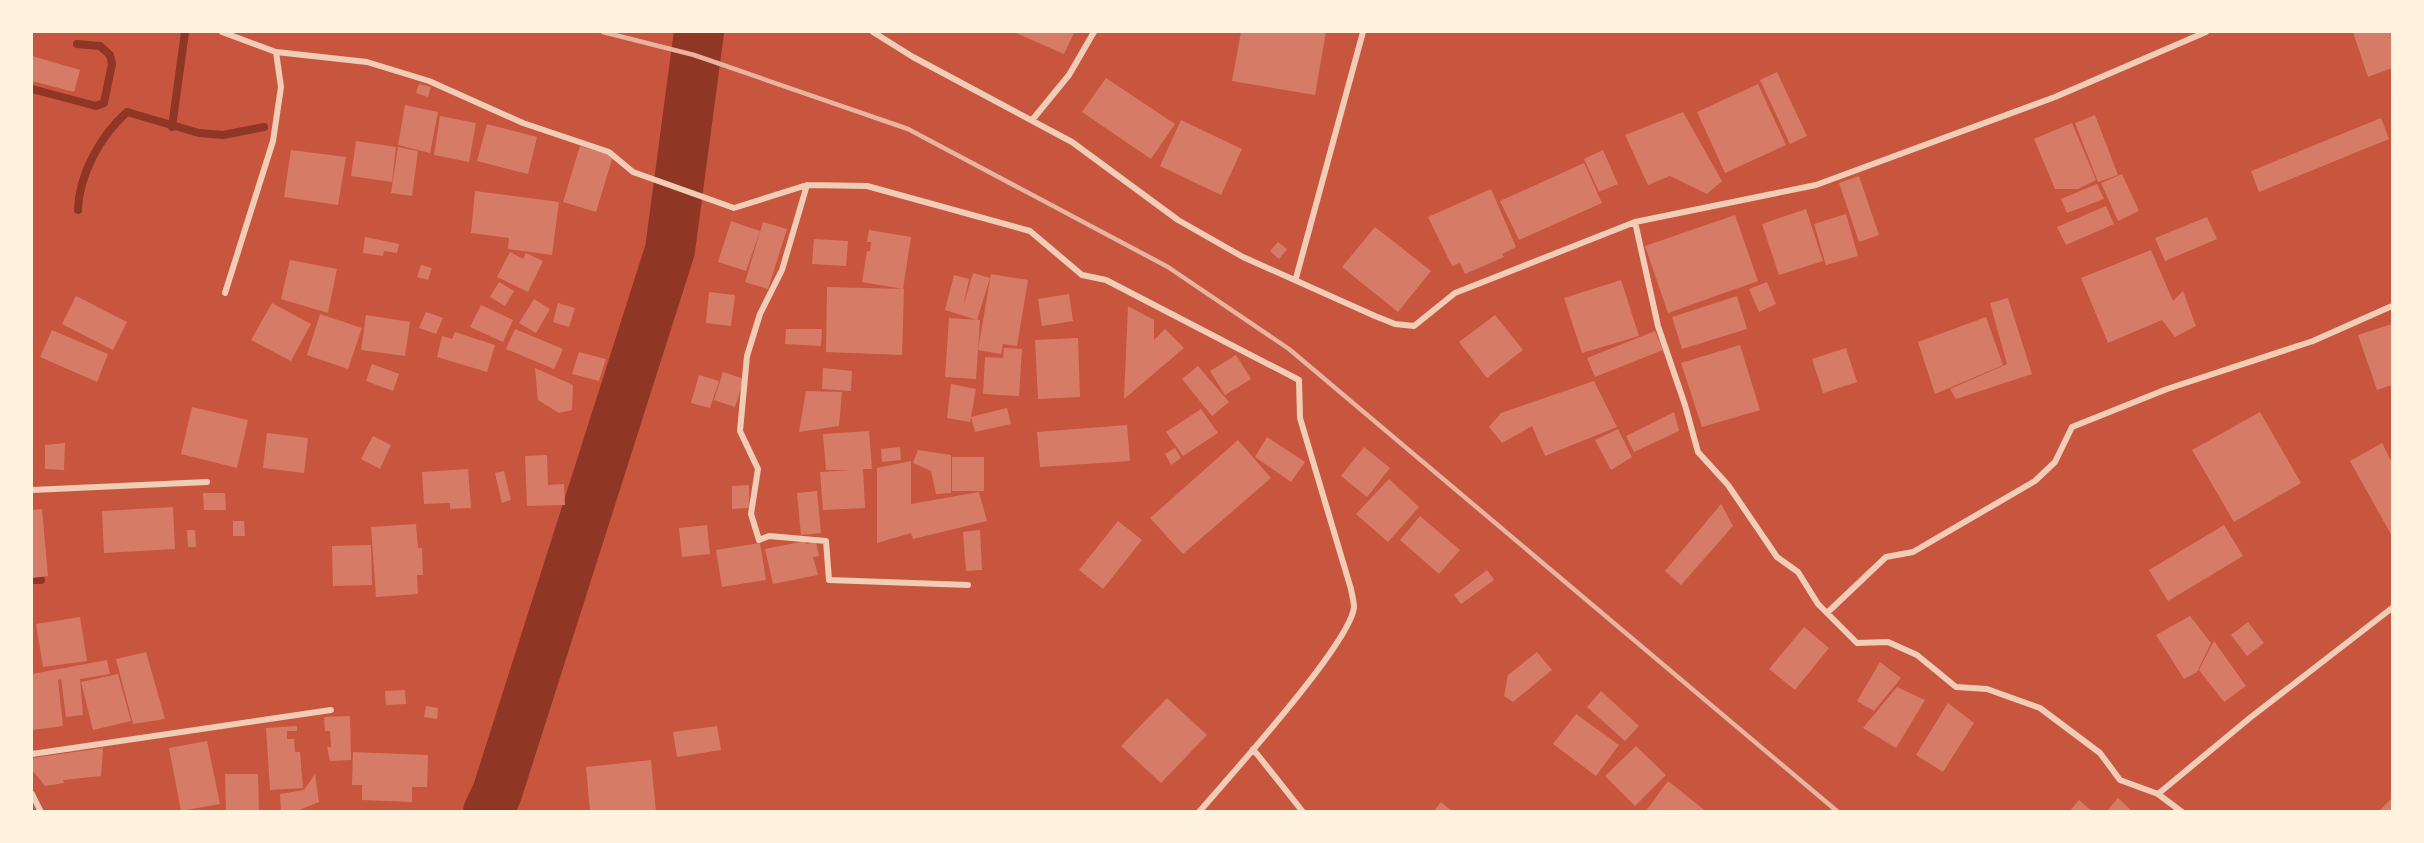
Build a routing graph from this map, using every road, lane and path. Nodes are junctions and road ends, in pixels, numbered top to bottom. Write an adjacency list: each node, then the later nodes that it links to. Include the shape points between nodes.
1 (222, 32): 6 (street)
2 (873, 32): 7 (street)
3 (1095, 32): 7 (street, via 1069,75)
4 (1363, 32): 10 (street)
5 (2206, 32): 9 (street, via 2055,97 1816,185)
6 (276, 52): 8 (street, via 367,62 429,81 523,123 609,152 633,172 734,208); 11 (street, via 280,87 273,141)
7 (1033, 119): 10 (street, via 1072,142 1178,220 1243,257)
8 (807, 185): 15 (street, via 782,270 760,314 747,356 740,431 758,469 751,514 759,540 769,536 826,541 829,580); 19 (street, via 867,186 1030,231 1082,275 1106,280 1299,380 1300,418 1354,608 1340,640)
9 (1635, 222): 10 (street, via 1455,293 1414,326 1375,316); 17 (street, via 1658,326 1698,452 1728,484 1777,557 1798,572 1818,604)
10 (1296, 278)
11 (225, 293)
12 (2392, 306): 17 (street, via 2313,341 2167,389 2072,427 2055,462 2036,481 1913,552 1886,557)
13 (207, 482): 14 (street)
14 (32, 490)
15 (968, 585)
16 (2392, 608): 22 (street)
17 (1828, 612): 22 (street, via 1857,643 1888,642 1917,655 1956,687 1987,689 2040,708 2100,753 2120,780)
18 (331, 711): 20 (street)
19 (1253, 749): 24 (street); 25 (street)
20 (32, 754)
21 (32, 794): 23 (street)
22 (2158, 794): 26 (street)
23 (41, 812)
24 (1199, 812)
25 (1303, 812)
26 (2182, 812)

